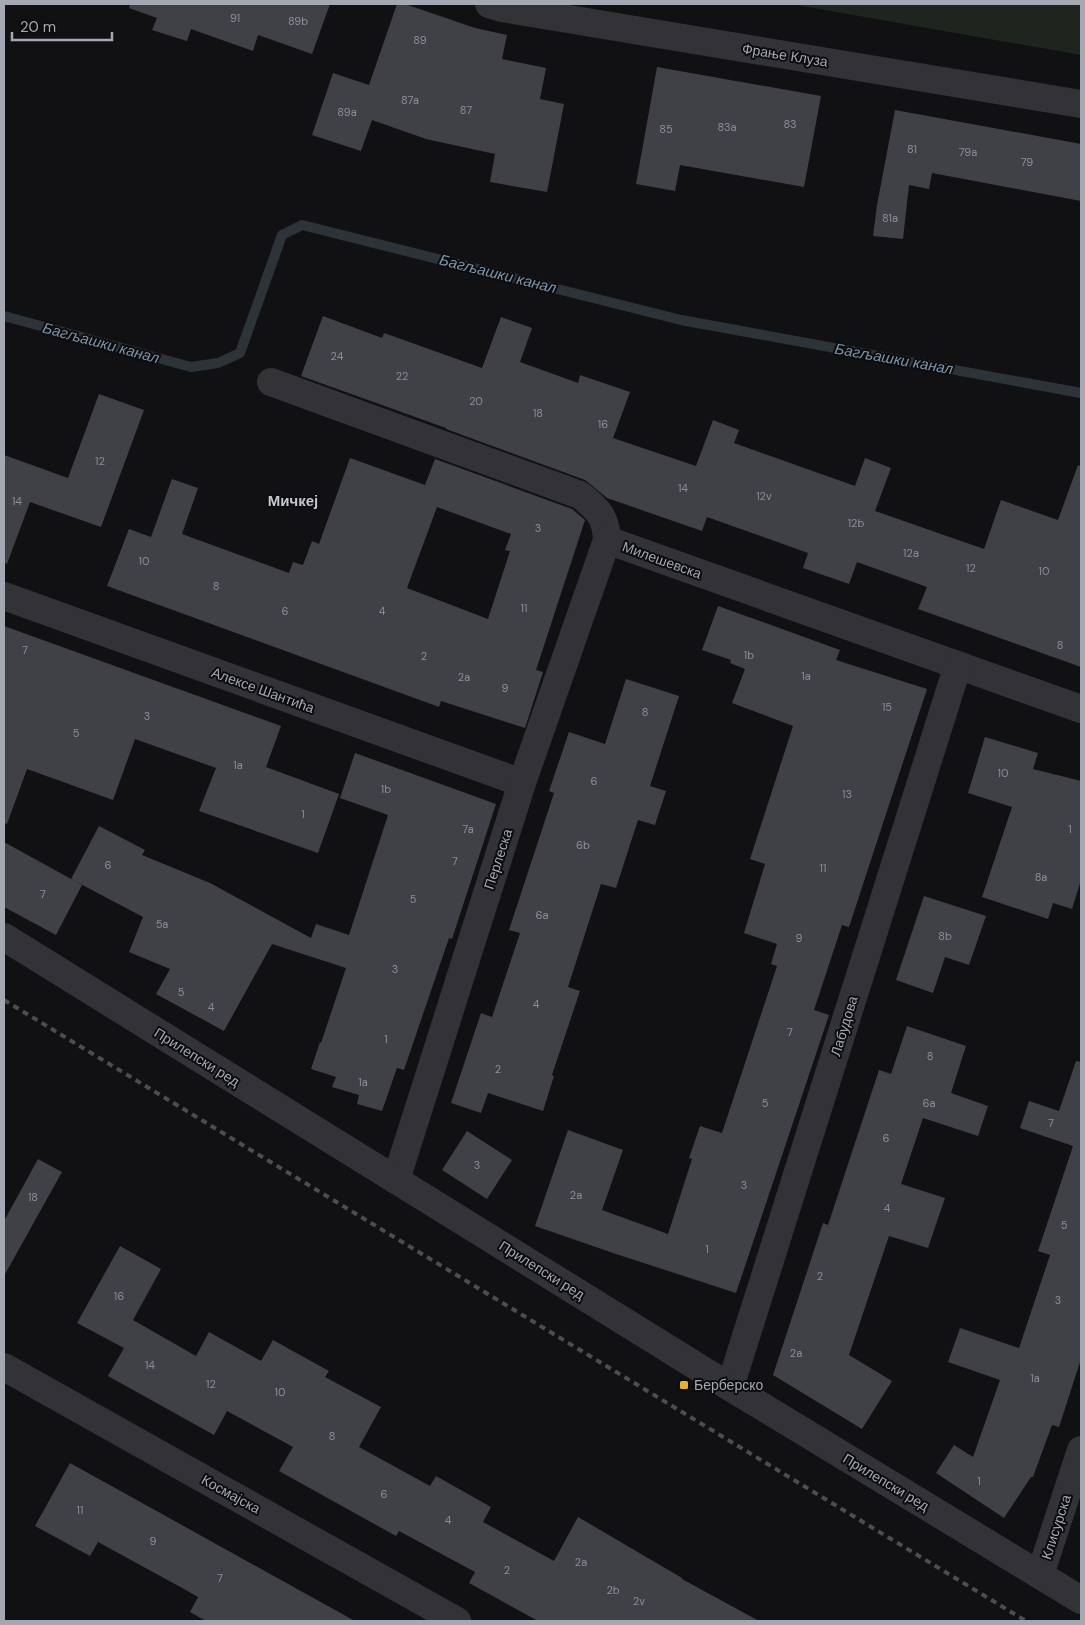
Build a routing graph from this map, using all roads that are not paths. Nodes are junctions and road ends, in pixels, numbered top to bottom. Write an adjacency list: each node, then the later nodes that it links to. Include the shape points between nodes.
1 (489, 4): 2 (street, Фрање Клуза)
2 (1081, 103)
3 (271, 382): 4 (street, Милешевска, via 580,494 596,507 606,525)
4 (607, 540): 6 (street, Милешевска); 8 (street, Перлеска)
5 (4, 596): 8 (street, Алексе Шантића)
6 (958, 665): 7 (street, Милешевска); 12 (street, Лабудова)
7 (1081, 709)
8 (522, 783): 10 (street, Перлеска)
9 (4, 937): 10 (street, Прилепски ред)
10 (396, 1180): 12 (street, Прилепски ред)
11 (4, 1367): 16 (street, Космајска)
12 (730, 1387): 14 (street, Прилепски ред)
13 (1081, 1450): 14 (street, Клисурска)
14 (1040, 1575): 15 (street, Прилепски ред)
15 (1081, 1600)
16 (457, 1621)

